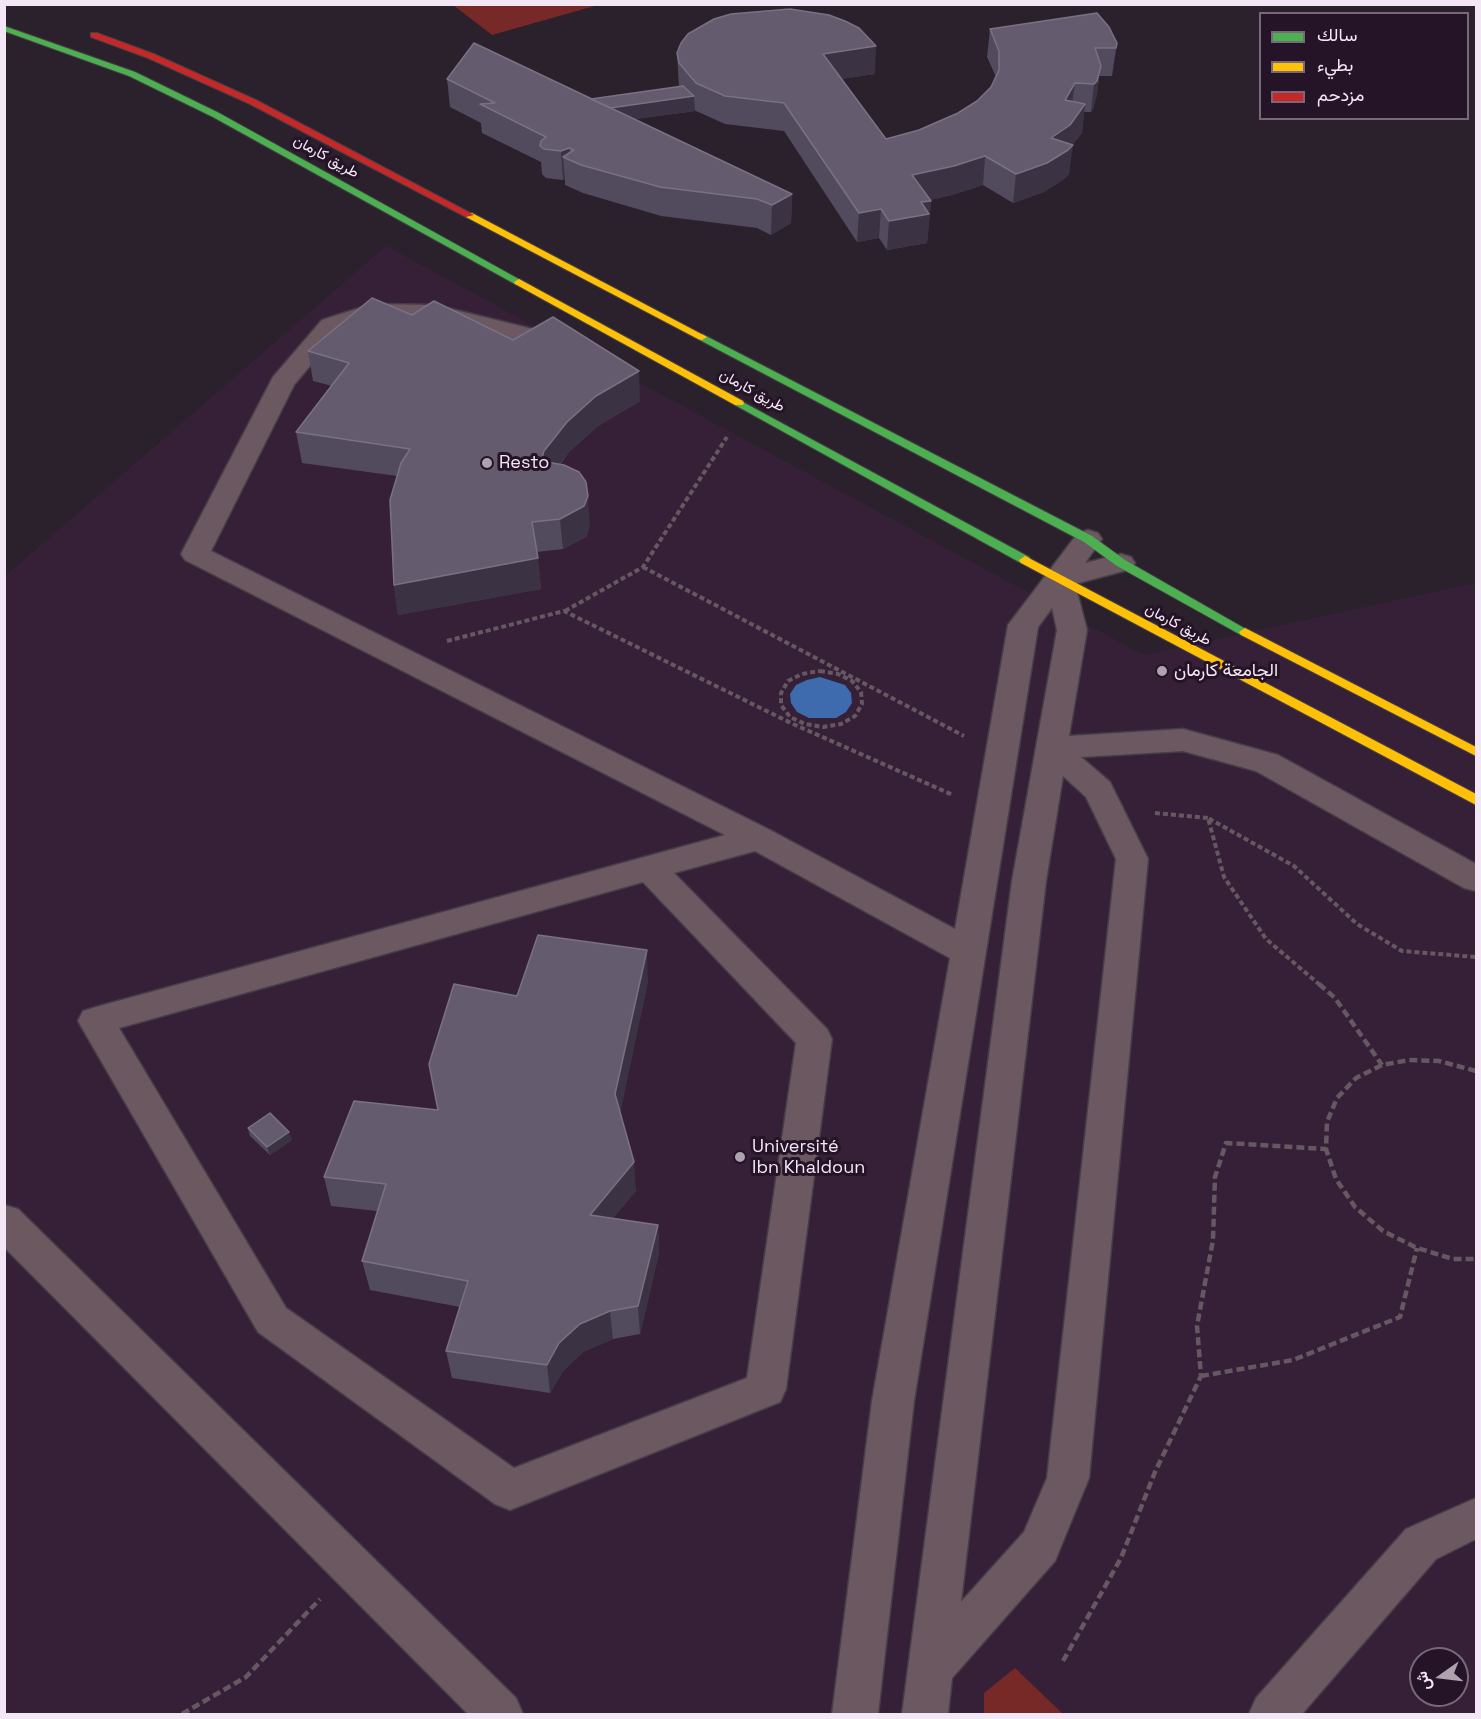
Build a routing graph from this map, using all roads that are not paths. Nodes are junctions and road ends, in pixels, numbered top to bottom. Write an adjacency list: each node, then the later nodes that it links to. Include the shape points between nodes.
1 (4, 28): 6 (street, طريق كارمان, via 132,74 216,115)
2 (78, 30): 4 (street, طريق كارمان, via 151,56 254,102)
3 (536, 337): 10 (street, via 435,312 372,311 331,325 282,382 195,554)
4 (1088, 539): 5 (street, طريق كارمان); 6 (street)
5 (1121, 563): 6 (street); 8 (street, طريق كارمان, via 1200,609)
6 (1059, 579): 7 (street, via 1072,630); 9 (street, طريق كارمان); 13 (street, via 1023,625)
7 (1051, 748): 12 (street, via 1183,740 1267,763); 16 (street, via 1029,881); 16 (street, via 1099,790 1132,859 1068,1478 1040,1546)
8 (1476, 752)
9 (1476, 800)
10 (758, 838): 11 (street); 13 (street)
11 (649, 868): 11 (street, via 96,1021 272,1320 510,1490 766,1389 814,1039)
12 (1476, 879)
13 (968, 952): 18 (street, via 893,1401)
14 (4, 1221): 17 (street)
15 (1476, 1518): 20 (street, via 1421,1545)
16 (932, 1667): 19 (street)
17 (500, 1714)
18 (855, 1714)
19 (925, 1714)
20 (1272, 1714)

